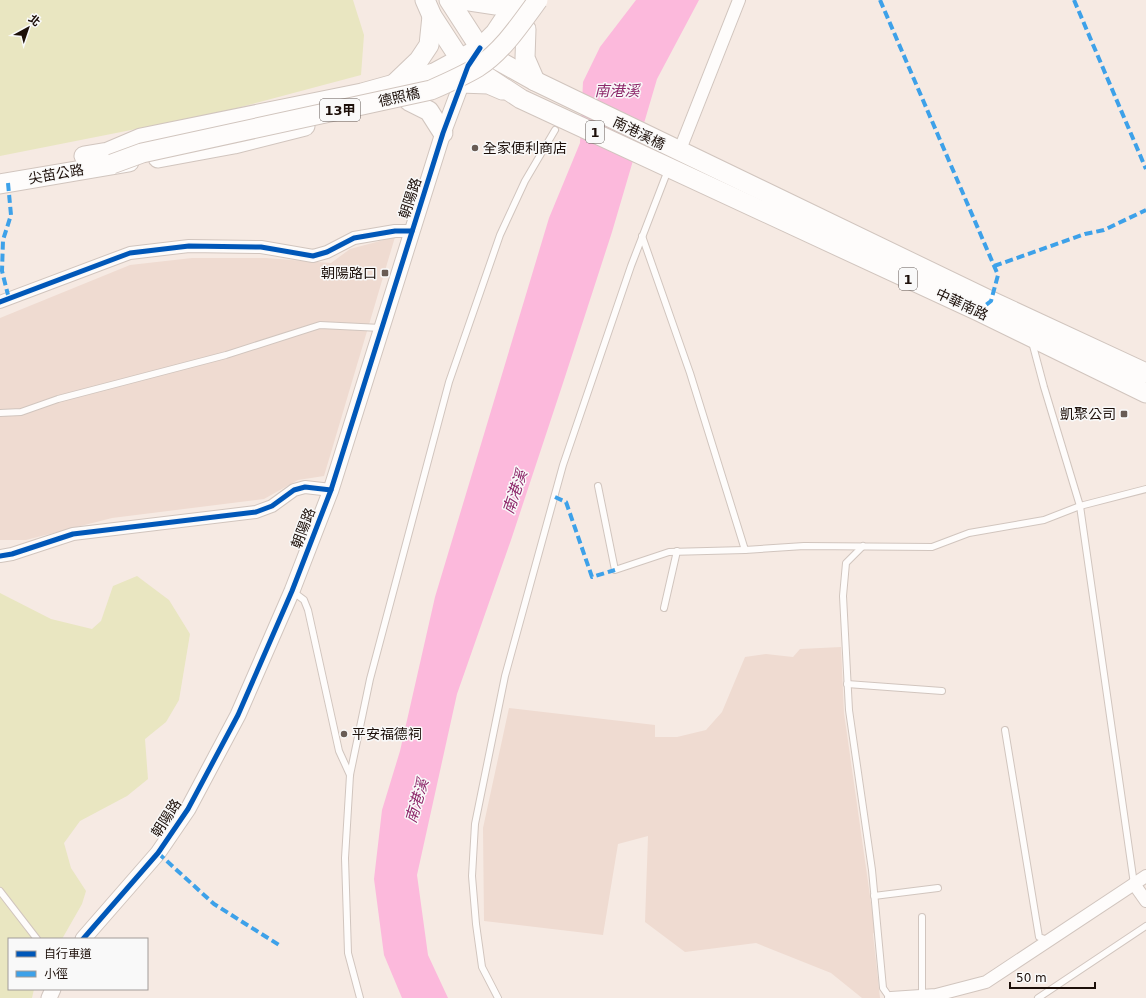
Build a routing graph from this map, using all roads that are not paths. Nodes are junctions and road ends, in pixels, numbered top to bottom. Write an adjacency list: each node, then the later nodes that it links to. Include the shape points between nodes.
1 (449, 0): 11 (main road, 1)
2 (463, 0): 3 (main road, via 496,5)
3 (506, 0)
4 (517, 0): 11 (main road, via 495,33)
5 (530, 0): 22 (main road, 德照橋 / 13甲, via 502,34 474,60 432,82 143,148)
6 (538, 0): 22 (main road, 德照橋 / 13甲, bridge, via 499,48 479,66 455,80 430,90)
7 (546, 0): 10 (main road)
8 (739, 0): 21 (street)
9 (429, 8): 13 (main road, 1); 15 (main road, via 429,45 419,60)
10 (526, 29): 12 (main road); 14 (main road, via 525,58)
11 (480, 48): 12 (main road, 1); 13 (main road)
12 (499, 61): 13 (main road); 14 (main road, 1)
13 (469, 66): 15 (main road); 16 (main road); 17 (main road, 1)
14 (535, 81): 21 (main road, 南港溪橋 / 1)
15 (394, 84): 22 (main road, via 362,93 141,138)
16 (460, 85): 17 (street, via 488,86); 18 (main road); 20 (street, 朝陽路)
17 (521, 98): 21 (main road, 南港溪橋 / 1)
18 (409, 101): 20 (main road, via 429,111); 22 (main road, via 361,110 234,144 144,161)
19 (555, 130): 46 (lane, via 526,181 500,235 449,382 370,679)
20 (443, 133): 25 (street, 朝陽路)
21 (668, 157): 26 (lane); 29 (main road, 中華南路 / 1); 30 (main road, 中華南路 / 1)
22 (110, 158): 23 (main road, 尖苗公路 / 13甲); 24 (main road, 尖苗公路 / 13甲)
23 (0, 172)
24 (0, 184)
25 (412, 231): 27 (street, via 394,231 354,238 313,256 261,247 205,246 130,253); 28 (street, 朝陽路)
26 (642, 236): 38 (lane, via 690,372); 60 (lane, via 564,465 505,676 475,824 472,876 476,924 482,967)
27 (0, 302)
28 (381, 328): 32 (lane, via 320,325 226,355 58,399 21,412); 35 (street, 朝陽路)
29 (1032, 338): 31 (main road, 中華南路 / 1); 36 (lane)
30 (1146, 372)
31 (1146, 393)
32 (0, 413)
33 (598, 486): 39 (lane, via 615,570)
34 (1146, 489): 36 (lane)
35 (331, 490): 40 (street, via 305,487 294,490 272,506 256,512 73,534); 41 (street, 朝陽路)
36 (1080, 506): 37 (lane, via 1044,520 969,533 932,547); 48 (lane)
37 (863, 546): 38 (lane); 43 (lane, via 846,563 843,596)
38 (745, 550): 39 (lane)
39 (677, 551): 42 (lane)
40 (0, 556)
41 (292, 591): 46 (lane, via 304,600 308,610 339,751); 56 (street, 朝陽路, via 238,715 188,808 158,853)
42 (664, 608)
43 (848, 684): 44 (lane); 51 (lane, via 849,710)
44 (942, 691)
45 (1005, 730): 57 (lane, via 1038,937)
46 (350, 775): 59 (lane, via 345,858 348,953)
47 (1146, 876): 48 (street)
48 (1134, 884): 52 (street); 57 (street)
49 (938, 888): 51 (lane)
50 (0, 891): 55 (lane)
51 (874, 896): 61 (lane, via 883,988)
52 (1146, 902)
53 (922, 917): 58 (lane)
54 (1146, 926): 62 (lane)
55 (36, 938)
56 (84, 938)
57 (1050, 941): 58 (street, via 986,982)
58 (922, 996): 61 (street)
59 (360, 998)
60 (498, 998)
61 (890, 998)
62 (1038, 998)

